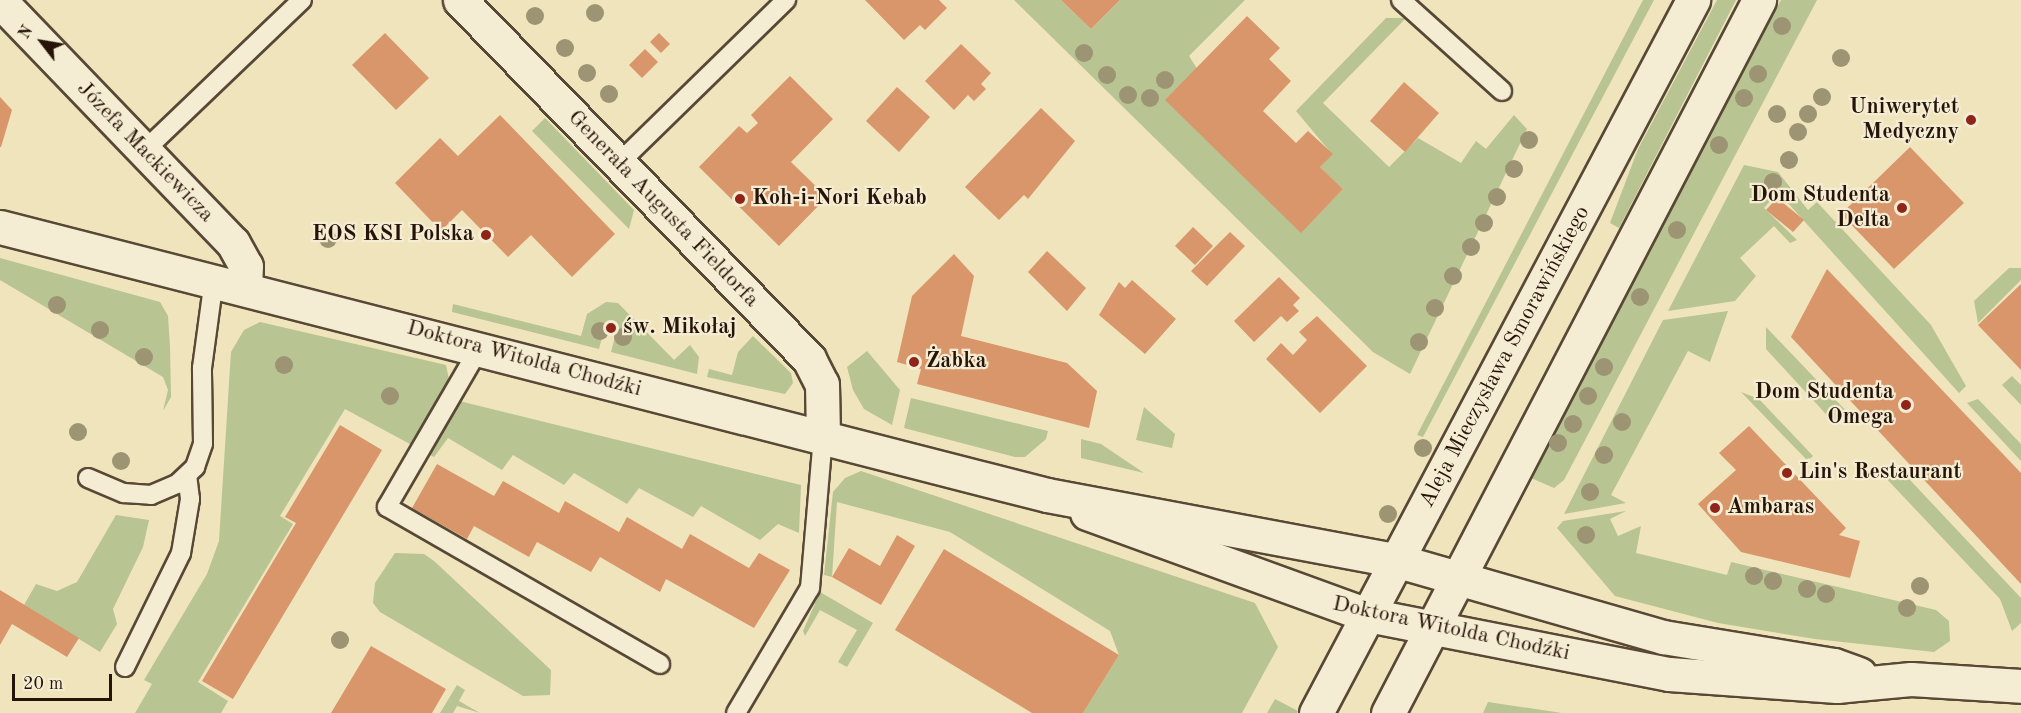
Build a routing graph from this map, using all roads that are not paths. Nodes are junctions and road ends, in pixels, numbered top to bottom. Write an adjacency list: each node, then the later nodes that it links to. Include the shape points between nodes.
1 (302, 0): 9 (lane)
2 (460, 0): 10 (street, Generała Augusta Fieldorfa)
3 (786, 0): 10 (lane)
4 (1401, 0): 8 (lane)
5 (1694, 0): 19 (street, Aleja Mieczysława Smorawińskiego)
6 (1759, 0): 20 (street)
7 (0, 1): 9 (street, Józefa Mackiewicza)
8 (1502, 91)
9 (145, 150): 13 (street, Józefa Mackiewicza, via 233,243 246,266)
10 (618, 164): 15 (street, Generała Augusta Fieldorfa, via 809,359 822,384)
11 (0, 227): 12 (street, Doktora Witolda Chodźki)
12 (214, 279): 13 (street, Doktora Witolda Chodźki); 16 (lane, via 202,369 203,444)
13 (245, 286): 14 (street, Doktora Witolda Chodźki)
14 (480, 347): 15 (street, Doktora Witolda Chodźki); 23 (lane, via 387,507)
15 (823, 436): 18 (street, Doktora Witolda Chodźki); 27 (lane, via 810,588)
16 (188, 476): 17 (lane, via 163,491 138,496); 24 (lane, via 190,499 181,554)
17 (88, 478)
18 (1047, 495): 19 (street, Doktora Witolda Chodźki); 21 (street, Doktora Witolda Chodźki, via 1107,523)
19 (1398, 561): 20 (street, Doktora Witolda Chodźki); 21 (street, Aleja Mieczysława Smorawińskiego)
20 (1458, 579): 22 (street); 25 (street, Doktora Witolda Chodźki, via 1664,637 1834,664)
21 (1368, 615): 22 (street, Doktora Witolda Chodźki); 28 (street, Aleja Mieczysława Smorawińskiego)
22 (1432, 629): 25 (street, Doktora Witolda Chodźki, via 1669,674 1837,686); 29 (street)
23 (660, 664)
24 (125, 667)
25 (1872, 680): 26 (street, Doktora Witolda Chodźki)
26 (2021, 686)
27 (736, 713)
28 (1316, 713)
29 (1388, 713)

